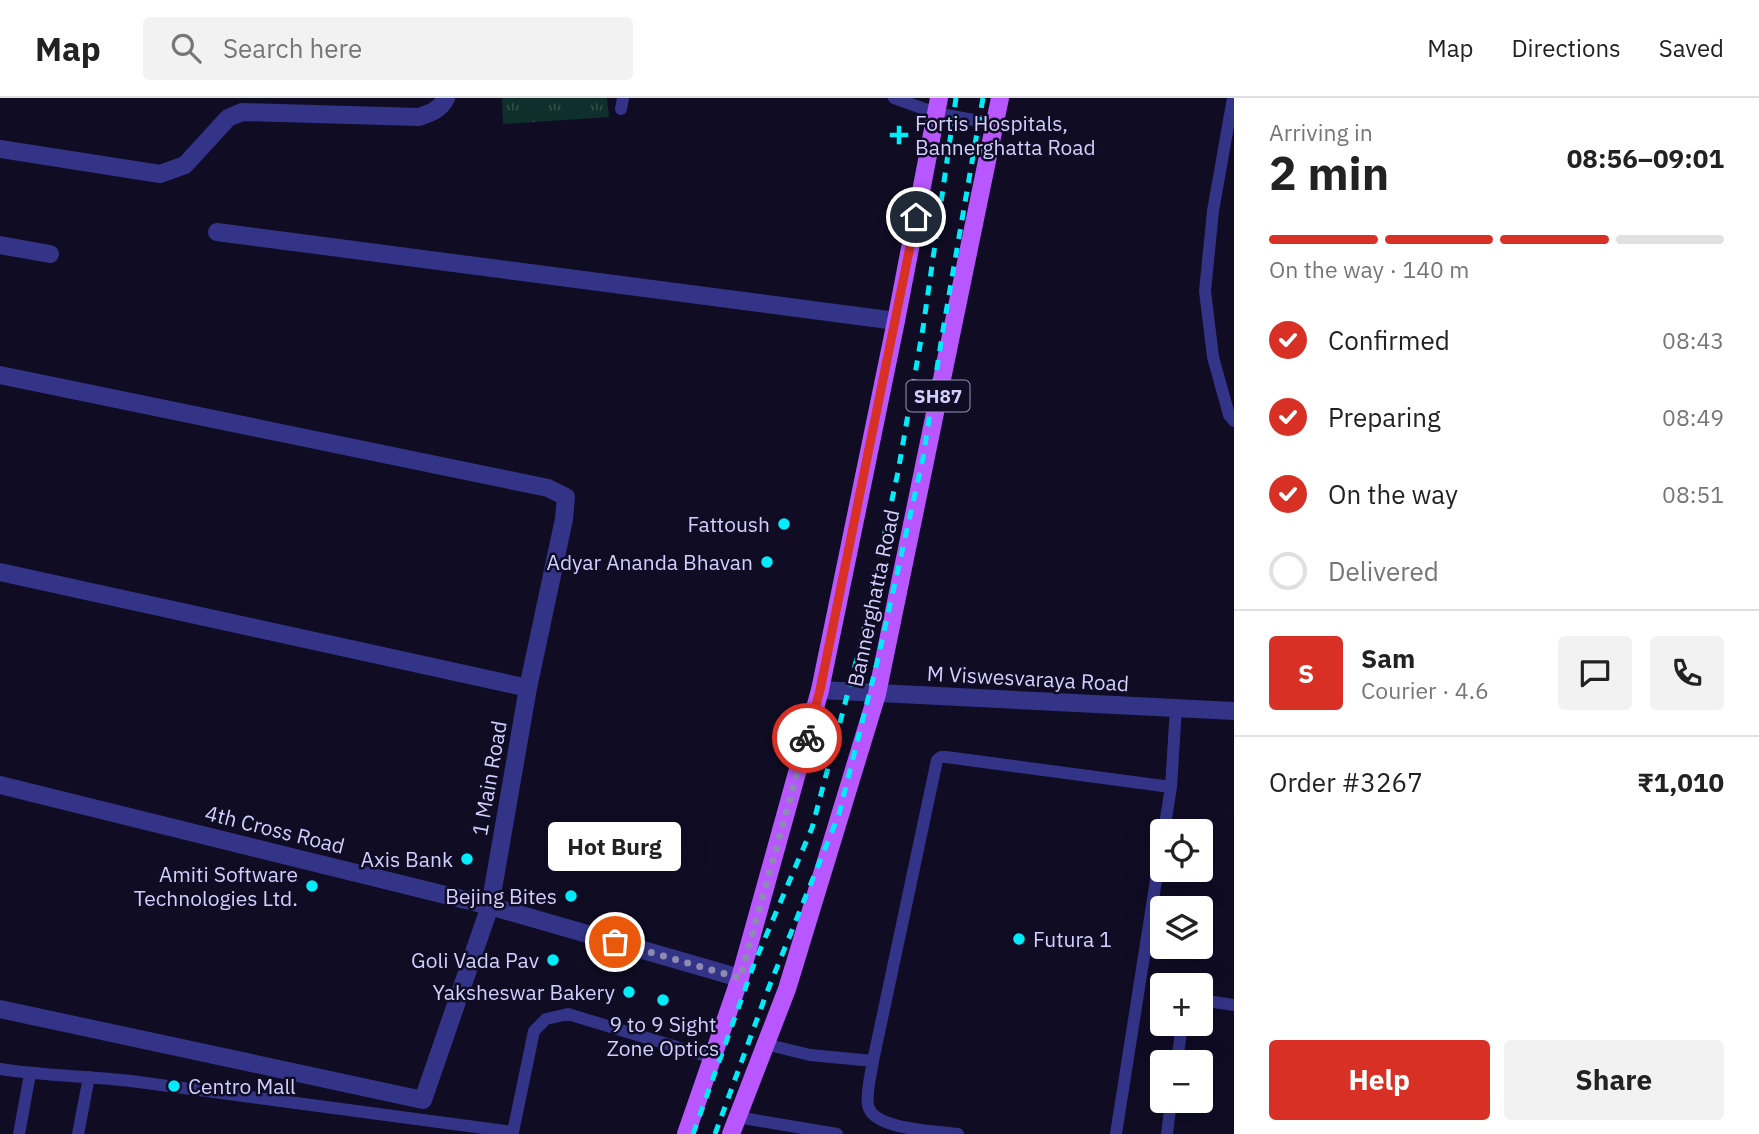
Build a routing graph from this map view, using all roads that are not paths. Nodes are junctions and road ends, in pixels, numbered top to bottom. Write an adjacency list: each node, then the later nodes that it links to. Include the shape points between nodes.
1 (446, 98): 7 (street, via 443,105 419,117 242,112 229,118 185,165 160,174)
2 (894, 98): 5 (lane)
3 (1000, 98): 6 (main road, Bannerghatta Road / SH87)
4 (1233, 98): 13 (lane, via 1213,211 1205,291 1213,357)
5 (938, 106): 6 (lane); 11 (main road, Bannerghatta Road / SH87)
6 (995, 124): 17 (main road, Bannerghatta Road / SH87)
7 (0, 149)
8 (217, 232): 11 (street)
9 (0, 245): 10 (street)
10 (50, 254)
11 (896, 321): 16 (main road, Bannerghatta Road / SH87)
12 (0, 375): 15 (street, 1 Main Road, via 548,488 566,497)
13 (1234, 421)
14 (0, 572): 15 (street)
15 (528, 688): 24 (street, 1 Main Road)
16 (820, 690): 17 (street, M Viswesvaraya Road); 25 (main road, Bannerghatta Road / SH87)
17 (877, 694): 18 (street, M Viswesvaraya Road); 29 (main road, Bannerghatta Road / SH87, via 787,989)
18 (1176, 708): 19 (street, M Viswesvaraya Road); 21 (lane)
19 (1234, 711)
20 (0, 785): 24 (street, 4th Cross Road)
21 (1171, 787): 22 (lane); 31 (lane, via 946,757 937,760)
22 (1166, 819)
23 (1156, 882): 42 (lane)
24 (490, 906): 25 (street, 4th Cross Road); 28 (street, 1 Main Road, via 423,1100)
25 (740, 978): 30 (main road, Bannerghatta Road / SH87)
26 (1213, 1002): 27 (lane)
27 (1234, 1005)
28 (0, 1009)
29 (765, 1044): 31 (lane, via 810,1055); 36 (main road, Bannerghatta Road / SH87)
30 (713, 1058): 34 (lane, via 568,1014 546,1019 534,1031 513,1132); 39 (main road, Bannerghatta Road / SH87)
31 (873, 1061): 41 (lane, via 867,1102 877,1119)
32 (0, 1069): 33 (lane)
33 (30, 1074): 34 (lane); 37 (lane)
34 (89, 1077): 38 (lane)
35 (1170, 1113): 43 (lane)
36 (734, 1126): 40 (lane)
37 (19, 1134)
38 (78, 1134)
39 (686, 1134)
40 (837, 1134)
41 (958, 1134)
42 (1116, 1134)
43 (1167, 1134)

